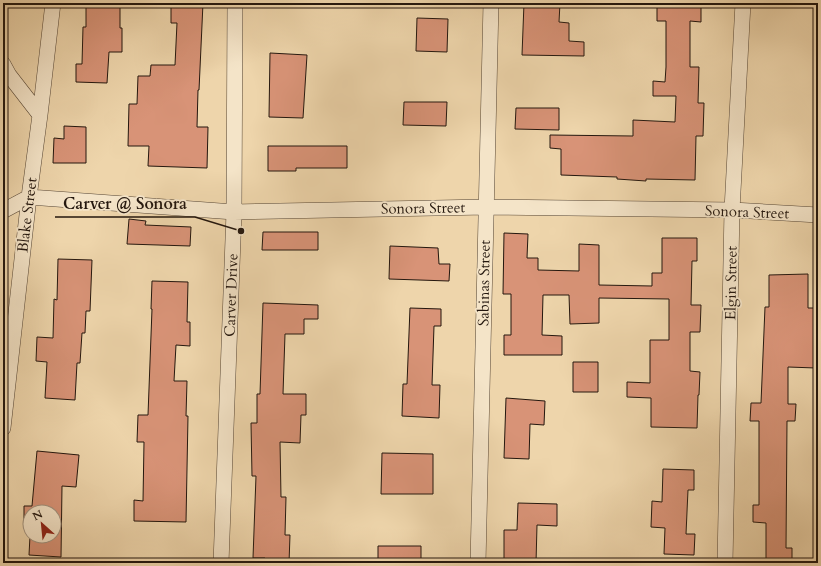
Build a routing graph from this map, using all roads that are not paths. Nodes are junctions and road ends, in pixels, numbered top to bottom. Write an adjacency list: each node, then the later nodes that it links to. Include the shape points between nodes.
1 (53, 3): 6 (street, Blake Street)
2 (235, 3): 11 (street, Carver Drive)
3 (491, 3): 8 (street, Sabinas Street)
4 (743, 3): 9 (street, Elgin Street)
5 (3, 64): 6 (street)
6 (40, 115): 7 (street, Blake Street)
7 (29, 197): 10 (street); 11 (street, Sonora Street); 13 (street, Blake Street)
8 (486, 206): 9 (street, Sonora Street); 11 (street, Sonora Street); 16 (street, Sabinas Street)
9 (732, 210): 12 (street, Sonora Street); 17 (street, Elgin Street)
10 (3, 211)
11 (234, 212): 15 (street, Carver Drive)
12 (818, 215)
13 (6, 378): 14 (street, Blake Street)
14 (3, 428)
15 (221, 563)
16 (478, 563)
17 (725, 563)

